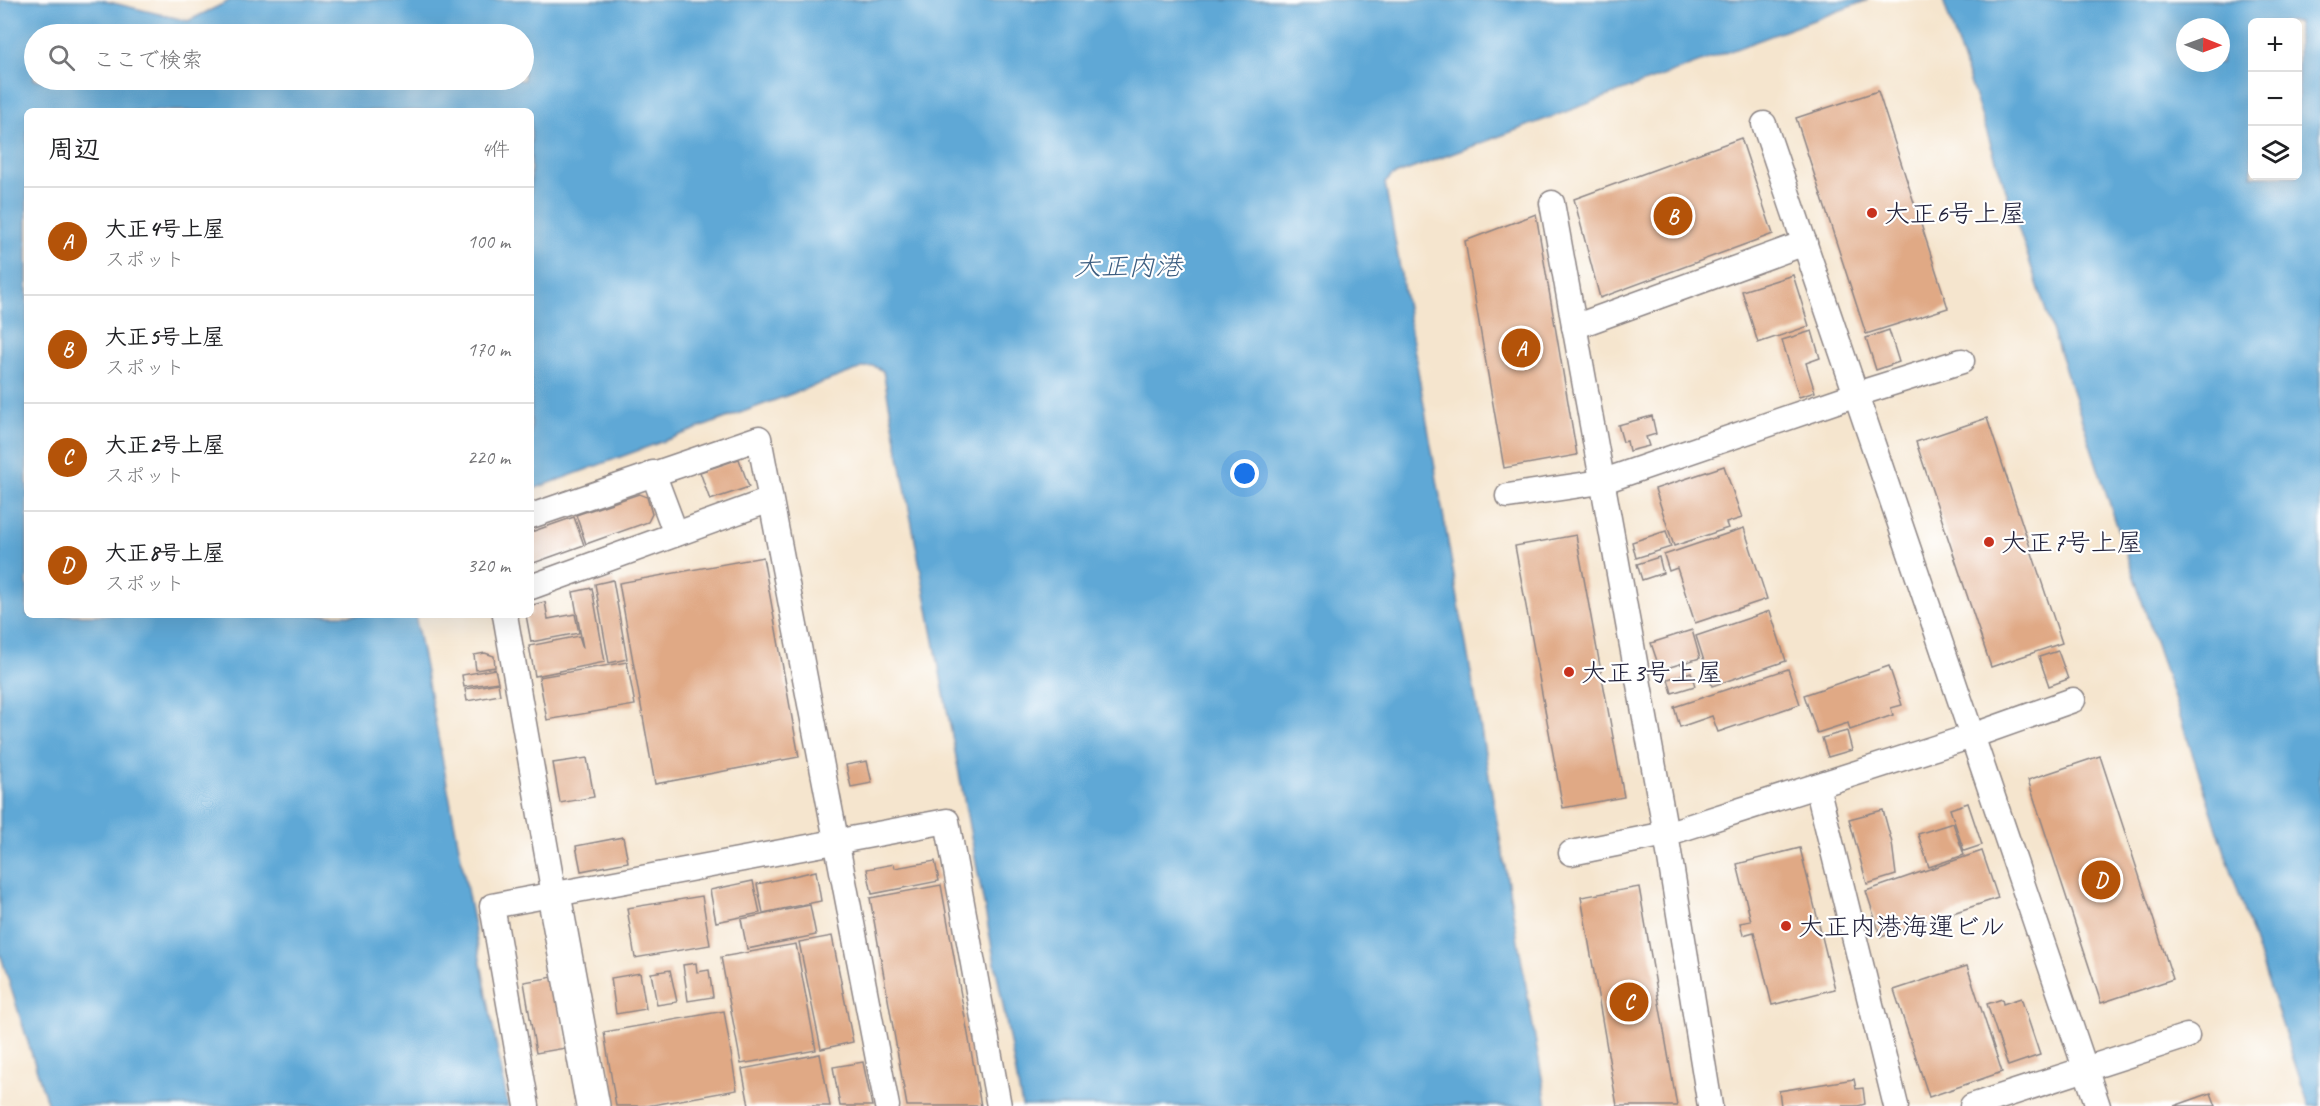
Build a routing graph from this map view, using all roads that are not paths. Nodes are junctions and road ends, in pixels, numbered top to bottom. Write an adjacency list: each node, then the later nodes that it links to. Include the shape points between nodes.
1 (1764, 124): 3 (street)
2 (1552, 202): 4 (street)
3 (1805, 243): 4 (street); 6 (street)
4 (1574, 327): 8 (street)
5 (1962, 361): 6 (street)
6 (1857, 394): 8 (street); 16 (street)
7 (653, 473): 10 (street, via 759,438); 11 (street); 12 (street)
8 (1601, 482): 9 (street); 18 (street)
9 (1508, 496)
10 (770, 500): 12 (street); 19 (street)
11 (534, 515)
12 (676, 534): 13 (street)
13 (534, 586)
14 (506, 618): 21 (street)
15 (2073, 700): 16 (street)
16 (1972, 736): 17 (street); 23 (street)
17 (1817, 786): 18 (street); 29 (street)
18 (1666, 834): 20 (street); 28 (street)
19 (837, 842): 21 (street); 26 (street); 27 (street, via 947,821)
20 (1571, 853)
21 (554, 895): 24 (street, via 492,906); 25 (street)
22 (2187, 1036): 23 (street)
23 (2087, 1069): 30 (street); 31 (street)
24 (527, 1106)
25 (593, 1106)
26 (886, 1106)
27 (999, 1106)
28 (1710, 1106)
29 (1896, 1106)
30 (1972, 1106)
31 (2098, 1106)

